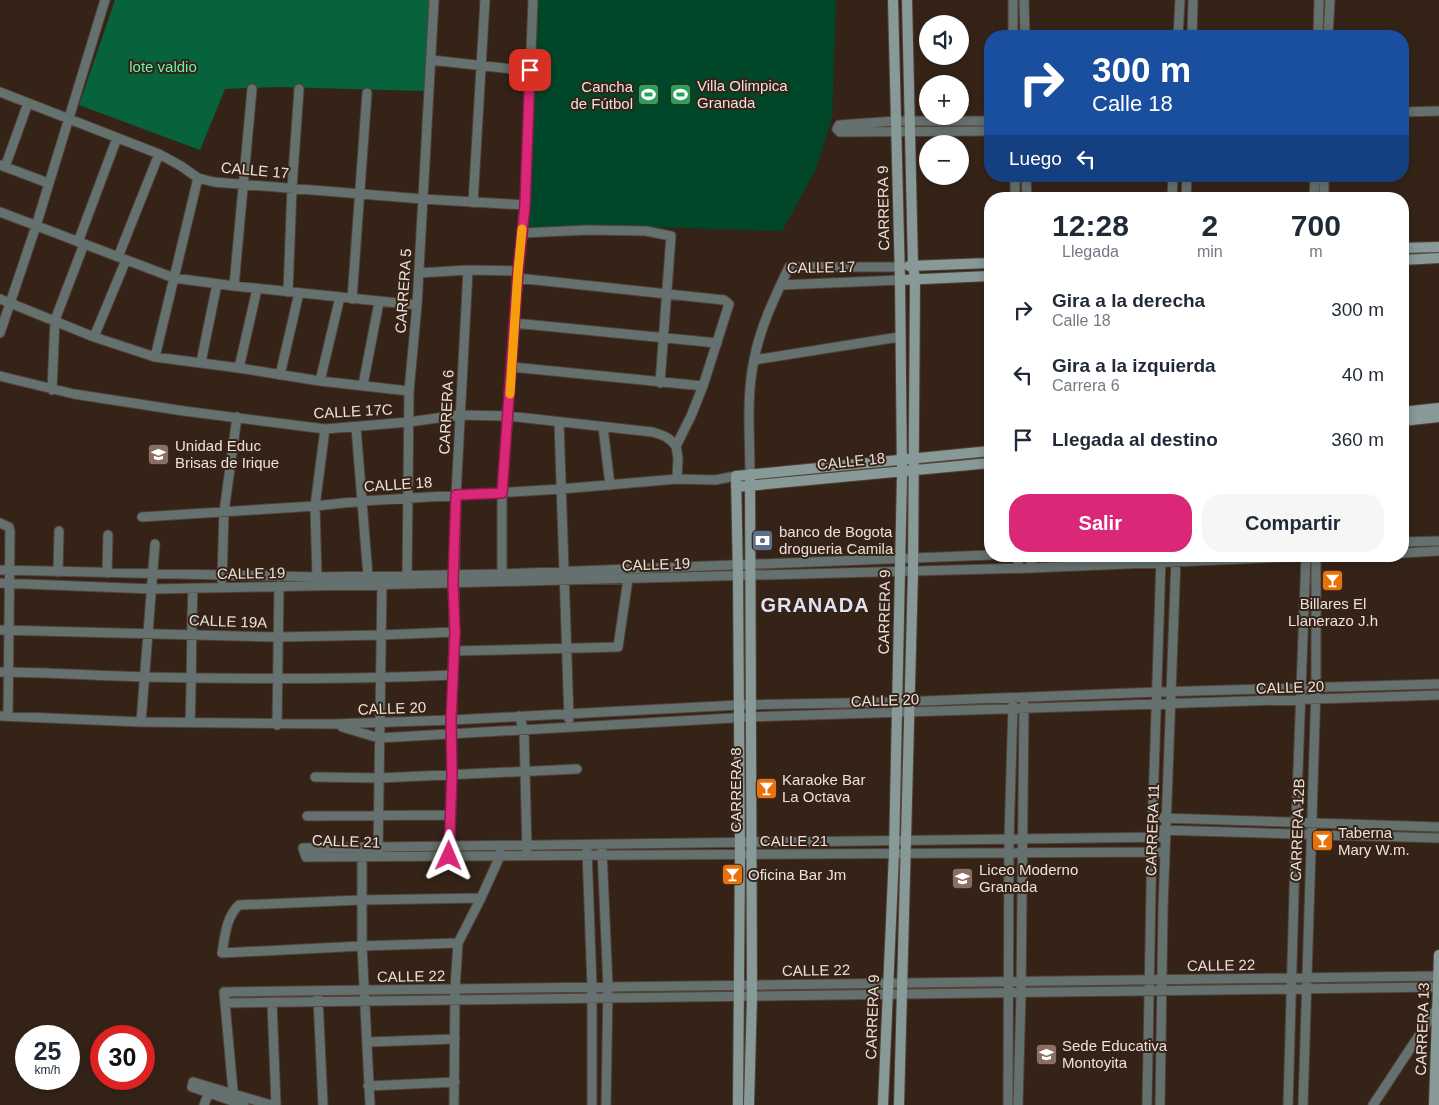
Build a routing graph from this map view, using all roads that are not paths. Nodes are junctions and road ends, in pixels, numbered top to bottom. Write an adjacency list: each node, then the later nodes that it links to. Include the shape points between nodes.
1 (105, 0): 29 (street)
2 (434, 0): 19 (street, CARRERA 5)
3 (485, 0): 20 (street)
4 (533, 0): 21 (street)
5 (894, 0): 31 (street, CARRERA 9)
6 (908, 0): 32 (street, CARRERA 9)
7 (1013, 0): 13 (street)
8 (1024, 0): 14 (street)
9 (1180, 0): 15 (street)
10 (1193, 0): 16 (street)
11 (1319, 0): 17 (street)
12 (1330, 0): 18 (street)
13 (1013, 30)
14 (1025, 30)
15 (1178, 30)
16 (1192, 30)
17 (1318, 30)
18 (1328, 30)
19 (431, 60): 20 (street); 42 (street, CARRERA 5)
20 (481, 66): 21 (street); 43 (street)
21 (530, 70): 44 (street)
22 (252, 89): 39 (street)
23 (299, 89): 40 (street)
24 (0, 92): 26 (street, CALLE 17)
25 (367, 93): 41 (street)
26 (28, 103): 29 (street, CALLE 17); 36 (street)
27 (1439, 111): 28 (street)
28 (1409, 112)
29 (68, 119): 34 (street, CALLE 17); 38 (street)
30 (984, 120): 32 (street)
31 (896, 126): 31 (street, via 839,125 837,129 840,132); 32 (street); 56 (street, CARRERA 9)
32 (910, 126): 33 (street); 55 (street, CARRERA 9)
33 (984, 131)
34 (117, 138): 35 (street, CALLE 17); 48 (street)
35 (159, 154): 37 (street, CALLE 17); 51 (street)
36 (2, 166): 38 (street)
37 (198, 178): 39 (street, CALLE 17); 61 (street)
38 (48, 183): 46 (street)
39 (243, 185): 40 (street, CALLE 17); 66 (street)
40 (292, 188): 41 (street, CALLE 17); 68 (street)
41 (359, 194): 42 (street, CALLE 17); 72 (street)
42 (423, 199): 43 (street, CALLE 17); 58 (street, CARRERA 5)
43 (473, 203): 44 (street, CALLE 17)
44 (525, 205): 47 (street)
45 (0, 212): 46 (street)
46 (36, 226): 48 (street); 75 (street)
47 (522, 233): 59 (street); 70 (street, via 646,231 671,236)
48 (81, 243): 51 (street); 77 (street)
49 (1439, 247): 50 (street)
50 (1409, 248)
51 (122, 258): 61 (street); 80 (street)
52 (1439, 258): 53 (street)
53 (1409, 260)
54 (984, 264): 55 (street, CALLE 17)
55 (913, 266): 56 (street, CALLE 17); 62 (street, CARRERA 9)
56 (899, 267): 63 (street, CARRERA 9); 65 (street, CALLE 17, via 788,267)
57 (468, 270): 58 (street); 59 (street); 99 (street, CARRERA 6)
58 (419, 273): 76 (street, CARRERA 5)
59 (518, 274): 70 (street); 78 (street)
60 (984, 276): 62 (street, CALLE 17)
61 (174, 278): 64 (street); 84 (street)
62 (915, 279): 63 (street, CALLE 17); 111 (street, CARRERA 9)
63 (900, 280): 65 (street, CALLE 17); 81 (street, CARRERA 9)
64 (217, 284): 66 (street); 86 (street)
65 (780, 284): 85 (street, via 766,317)
66 (234, 286): 67 (street)
67 (258, 289): 68 (street); 88 (street)
68 (288, 292): 69 (street)
69 (299, 293): 71 (street); 89 (street)
70 (666, 295): 82 (street); 83 (street, via 724,300 729,304)
71 (340, 298): 72 (street); 91 (street)
72 (352, 299): 74 (street)
73 (0, 300): 75 (street)
74 (379, 302): 76 (street); 93 (street)
75 (11, 303): 77 (street); 79 (street)
76 (417, 305): 96 (street, CARRERA 5)
77 (55, 320): 80 (street); 95 (street)
78 (514, 323): 82 (street); 87 (street)
79 (0, 333)
80 (94, 336): 84 (street)
81 (899, 337): 85 (street); 112 (street, CARRERA 9)
82 (663, 338): 83 (street); 92 (street)
83 (717, 343): 94 (street)
84 (155, 357): 86 (street)
85 (754, 360): 116 (street, via 750,396)
86 (200, 362): 88 (street)
87 (512, 367): 92 (street); 100 (street)
88 (239, 368): 89 (street)
89 (280, 375): 91 (street)
90 (0, 376): 95 (street, CALLE 17C)
91 (320, 381): 93 (street)
92 (660, 382): 94 (street)
93 (363, 385): 96 (street)
94 (703, 386): 109 (street)
95 (52, 390): 102 (street, CALLE 17C)
96 (409, 391): 104 (street, CARRERA 5)
97 (1439, 408): 98 (street)
98 (1409, 411)
99 (460, 415): 100 (street, CALLE 17C); 104 (street, CALLE 17C); 125 (street, CARRERA 6)
100 (508, 416): 105 (street, CALLE 17C); 124 (street)
101 (1439, 417): 103 (street)
102 (237, 418): 108 (street, CALLE 17C); 129 (street)
103 (1409, 420)
104 (408, 422): 106 (street, CALLE 17C); 126 (street, CARRERA 5)
105 (559, 422): 107 (street, CALLE 17C); 123 (street)
106 (356, 427): 108 (street, CALLE 17C); 127 (street)
107 (603, 427): 109 (street, CALLE 17C, via 664,435); 120 (street)
108 (325, 429): 128 (street)
109 (676, 446): 118 (street)
110 (984, 452): 111 (street, CALLE 18)
111 (914, 458): 112 (street, CALLE 18); 114 (street, CARRERA 9)
112 (902, 460): 115 (street, CARRERA 9); 116 (street, CALLE 18)
113 (984, 464): 114 (street, CALLE 18)
114 (914, 470): 115 (street, CALLE 18); 141 (street, CARRERA 9)
115 (902, 471): 121 (street, CALLE 18); 140 (street, CARRERA 9)
116 (750, 474): 117 (street, CALLE 18); 121 (street, CARRERA 8)
117 (736, 476): 119 (street, CALLE 18); 122 (street, CARRERA 8)
118 (676, 479): 119 (street, CALLE 18); 120 (street, CALLE 18)
119 (715, 480): 122 (street, CALLE 18)
120 (610, 485): 123 (street, CALLE 18)
121 (751, 486): 122 (street, CALLE 18); 150 (street, CARRERA 8)
122 (736, 487): 149 (street, CARRERA 8)
123 (561, 489): 124 (street, CALLE 18); 164 (street)
124 (502, 493): 125 (street, CALLE 18); 166 (street)
125 (456, 495): 126 (street, CALLE 18); 167 (street, CARRERA 6)
126 (408, 498): 127 (street, CALLE 18); 170 (street, CARRERA 5)
127 (363, 501): 128 (street, CALLE 18); 163 (street)
128 (315, 506): 129 (street, CALLE 18); 165 (street)
129 (224, 512): 130 (street, CALLE 18); 160 (street)
130 (142, 517)
131 (0, 523): 154 (street, via 9,527)
132 (59, 531): 157 (street)
133 (108, 535): 158 (street)
134 (1439, 541): 135 (street)
135 (1409, 542)
136 (155, 544): 159 (street)
137 (1439, 551): 138 (street)
138 (1409, 553)
139 (984, 555): 141 (street, CALLE 19)
140 (900, 558): 141 (street, CALLE 19); 150 (street, CALLE 19); 155 (street, CARRERA 9)
141 (912, 558): 156 (street, CARRERA 9)
142 (1018, 562): 151 (street)
143 (1031, 562): 152 (street)
144 (1118, 562): 152 (street, CALLE 19)
145 (1161, 562): 194 (street, CARRERA 11)
146 (1176, 562): 195 (street, CARRERA 11)
147 (1306, 562): 192 (street, CARRERA 12B)
148 (1316, 562): 193 (street, CARRERA 12B)
149 (738, 564): 150 (street, CALLE 19); 153 (street, CALLE 19); 161 (street, CARRERA 8)
150 (750, 564): 162 (street, CARRERA 8)
151 (1018, 567): 152 (street, CALLE 19); 156 (street, CALLE 19)
152 (1031, 568)
153 (612, 569): 164 (street, CALLE 19); 168 (street)
154 (5, 570): 157 (street, CALLE 19); 171 (street)
155 (900, 571): 156 (street, CALLE 19); 162 (street, CALLE 19); 201 (street, CARRERA 9)
156 (913, 571): 201 (street, CARRERA 9)
157 (58, 572): 158 (street, CALLE 19)
158 (107, 573): 159 (street, CALLE 19)
159 (153, 574): 160 (street, CALLE 19); 174 (street)
160 (222, 575): 165 (street, CALLE 19); 176 (street)
161 (738, 575): 162 (street, CALLE 19); 169 (street, CALLE 19); 202 (street, CARRERA 8)
162 (750, 575): 202 (street, CARRERA 8)
163 (368, 576): 165 (street, CALLE 19); 170 (street, CALLE 19)
164 (563, 576): 166 (street, CALLE 19); 168 (street, CALLE 19); 183 (street)
165 (317, 577)
166 (502, 578): 167 (street, CALLE 19)
167 (454, 579): 170 (street, CALLE 19); 178 (street, CARRERA 6)
168 (612, 579): 169 (street, CALLE 19)
169 (631, 579): 183 (street, via 618,646)
170 (407, 580): 172 (street, CALLE 19)
171 (4, 584): 174 (street, CALLE 19); 177 (street)
172 (382, 584): 173 (street, CALLE 19); 181 (street)
173 (280, 586): 176 (street, CALLE 19); 182 (street)
174 (152, 588): 175 (street, CALLE 19); 179 (street)
175 (193, 588): 176 (street, CALLE 19); 180 (street)
176 (222, 588)
177 (4, 630): 179 (street, CALLE 19A); 185 (street)
178 (455, 632): 181 (street, CALLE 19A); 184 (street, CARRERA 6)
179 (148, 633): 180 (street, CALLE 19A); 187 (street)
180 (191, 633): 182 (street, CALLE 19A); 188 (street)
181 (381, 636): 182 (street, CALLE 19A); 190 (street)
182 (278, 637): 189 (street)
183 (566, 648): 184 (street); 208 (street)
184 (454, 651): 186 (street, CARRERA 6)
185 (4, 672): 187 (street); 209 (street)
186 (452, 675): 190 (street); 212 (street, CARRERA 6)
187 (144, 677): 188 (street); 213 (street)
188 (192, 677): 189 (street); 214 (street)
189 (278, 678): 190 (street); 217 (street)
190 (380, 679): 215 (street)
191 (1439, 684): 193 (street, CALLE 20)
192 (1301, 688): 193 (street, CALLE 20); 195 (street, CALLE 20); 199 (street, CARRERA 12B)
193 (1316, 688): 200 (street, CARRERA 12B)
194 (1157, 692): 195 (street, CALLE 20); 198 (street, CALLE 20); 203 (street, CARRERA 11)
195 (1171, 692): 204 (street, CARRERA 11)
196 (1439, 695): 200 (street, CALLE 20)
197 (1012, 697): 198 (street, CALLE 20); 201 (street, CALLE 20); 206 (street)
198 (1024, 697): 205 (street)
199 (1302, 700): 200 (street, CALLE 20); 204 (street, CALLE 20); 234 (street, CARRERA 12B)
200 (1315, 700): 235 (street, CARRERA 12B)
201 (903, 702): 202 (street, CALLE 20); 207 (street, CARRERA 9)
202 (745, 705): 208 (street, CALLE 20); 211 (street, CARRERA 8)
203 (1157, 705): 204 (street, CALLE 20); 205 (street, CALLE 20); 227 (street, CARRERA 11)
204 (1171, 705): 228 (street, CARRERA 11)
205 (1024, 709): 206 (street, CALLE 20); 243 (street)
206 (1013, 710): 207 (street, CALLE 20); 242 (street)
207 (903, 713): 211 (street, CALLE 20); 244 (street, CARRERA 9); 245 (street, CARRERA 9)
208 (569, 714): 210 (street, CALLE 20); 218 (street)
209 (4, 716): 213 (street, CALLE 20)
210 (519, 716): 212 (street, CALLE 20); 219 (street)
211 (745, 718): 218 (street, CALLE 20); 246 (street, CARRERA 8)
212 (451, 720): 215 (street, CALLE 20); 220 (street, CARRERA 6)
213 (141, 722): 214 (street, CALLE 20)
214 (190, 722): 217 (street, CALLE 20)
215 (380, 722): 216 (street, CALLE 20); 221 (street)
216 (334, 724): 217 (street, CALLE 20); 221 (street, CALLE 20)
217 (277, 725)
218 (569, 726): 219 (street, CALLE 20)
219 (524, 730): 220 (street, CALLE 20); 223 (street)
220 (452, 734): 221 (street, CALLE 20); 224 (street, CARRERA 6)
221 (379, 738): 226 (street)
222 (577, 769): 223 (street)
223 (525, 772): 224 (street); 250 (street)
224 (452, 775): 226 (street); 229 (street, CARRERA 6)
225 (314, 777): 226 (street)
226 (379, 778): 231 (street)
227 (1154, 792): 228 (street); 232 (street, CARRERA 11)
228 (1168, 792): 233 (street, CARRERA 11)
229 (450, 815): 231 (street); 251 (street, CARRERA 6)
230 (307, 816): 231 (street)
231 (378, 816): 253 (street)
232 (1153, 818): 233 (street); 237 (street, CARRERA 11)
233 (1167, 818): 234 (street); 238 (street, CARRERA 11)
234 (1296, 823): 235 (street); 239 (street, CARRERA 12B)
235 (1310, 823): 236 (street); 240 (street, CARRERA 12B)
236 (1439, 827)
237 (1153, 833): 238 (street, CALLE 21); 243 (street, CALLE 21); 254 (street, CARRERA 11)
238 (1166, 833): 239 (street, CALLE 21); 255 (street, CARRERA 11)
239 (1296, 834): 240 (street, CALLE 21); 272 (street, CARRERA 12B)
240 (1312, 834): 241 (street, CALLE 21); 273 (street, CARRERA 12B)
241 (1439, 838)
242 (1010, 839): 243 (street, CALLE 21); 245 (street, CALLE 21); 258 (street)
243 (1022, 839): 259 (street)
244 (893, 840): 245 (street, CALLE 21); 246 (street, CALLE 21); 256 (street, CARRERA 9)
245 (905, 840): 257 (street, CARRERA 9)
246 (745, 842): 248 (street, CALLE 21); 260 (street, CARRERA 8)
247 (587, 844): 248 (street, CALLE 21); 250 (street, CALLE 21); 262 (street)
248 (602, 844): 263 (street)
249 (500, 845): 250 (street, CALLE 21); 251 (street, CALLE 21); 265 (street)
250 (528, 845): 261 (street)
251 (450, 846): 253 (street, CALLE 21); 264 (street, CARRERA 6)
252 (362, 852): 252 (street, CALLE 21, via 302,848 306,857); 253 (street, CALLE 21); 267 (street)
253 (378, 852): 264 (street, CALLE 21)
254 (1152, 852): 255 (street, CALLE 21); 259 (street, CALLE 21); 274 (street, CARRERA 11)
255 (1165, 852): 275 (street, CARRERA 11)
256 (894, 853): 257 (street, CALLE 21); 260 (street, CALLE 21); 278 (street, CARRERA 9)
257 (905, 853): 258 (street, CALLE 21); 279 (street, CARRERA 9)
258 (1010, 853): 259 (street, CALLE 21); 276 (street)
259 (1022, 853): 277 (street)
260 (746, 854): 263 (street, CALLE 21); 280 (street, CARRERA 8); 281 (street, CARRERA 8)
261 (526, 855): 262 (street, CALLE 21); 265 (street, CALLE 21)
262 (587, 855): 263 (street, CALLE 21); 282 (street)
263 (602, 855): 283 (street)
264 (449, 856): 265 (street, CALLE 21)
265 (500, 856): 266 (street)
266 (481, 898): 267 (street); 268 (street)
267 (361, 900): 269 (street); 269 (street, via 240,905 229,919 222,953)
268 (458, 943): 269 (street); 285 (street)
269 (362, 946): 288 (street)
270 (1439, 954): 271 (street, CARRERA 13)
271 (1439, 976): 273 (street, CALLE 22); 284 (street, CARRERA 13)
272 (1292, 978): 273 (street, CALLE 22); 275 (street, CALLE 22); 286 (street, CARRERA 12B)
273 (1306, 978): 287 (street, CARRERA 12B)
274 (1149, 980): 275 (street, CALLE 22); 277 (street, CALLE 22); 290 (street, CARRERA 11)
275 (1163, 980): 291 (street, CARRERA 11)
276 (1008, 982): 277 (street, CALLE 22); 279 (street, CALLE 22); 293 (street)
277 (1021, 982): 292 (street)
278 (888, 983): 279 (street, CALLE 22); 281 (street, CALLE 22); 294 (street, CARRERA 9)
279 (902, 983): 295 (street, CARRERA 9)
280 (738, 985): 281 (street, CALLE 22); 283 (street, CALLE 22); 296 (street, CARRERA 8)
281 (751, 985): 297 (street, CARRERA 8)
282 (592, 987): 283 (street, CALLE 22); 285 (street, CALLE 22); 298 (street)
283 (608, 987): 299 (street)
284 (1438, 987): 287 (street, CALLE 22); 305 (street, CARRERA 13)
285 (455, 989): 288 (street, CALLE 22); 300 (street)
286 (1291, 989): 287 (street, CALLE 22); 291 (street, CALLE 22); 308 (street, CARRERA 12B)
287 (1306, 989): 309 (street, CARRERA 12B)
288 (365, 990): 289 (street, CALLE 22); 301 (street)
289 (318, 991): 303 (street); 304 (street, CALLE 22, via 224,992)
290 (1149, 991): 291 (street, CALLE 22); 292 (street, CALLE 22); 328 (street, CARRERA 11)
291 (1162, 991): 329 (street, CARRERA 11)
292 (1021, 992): 293 (street, CALLE 22); 327 (street)
293 (1010, 993): 295 (street, CALLE 22); 326 (street)
294 (887, 994): 295 (street, CALLE 22); 297 (street, CALLE 22); 324 (street, CARRERA 9)
295 (902, 994): 325 (street, CARRERA 9)
296 (739, 996): 297 (street, CALLE 22); 299 (street, CALLE 22); 322 (street, CARRERA 8)
297 (752, 996): 323 (street, CARRERA 8)
298 (592, 998): 299 (street, CALLE 22); 300 (street, CALLE 22); 320 (street)
299 (608, 998): 321 (street)
300 (455, 1000): 301 (street, CALLE 22); 306 (street)
301 (365, 1001): 303 (street, CALLE 22); 307 (street)
302 (272, 1002): 303 (street, CALLE 22); 304 (street, CALLE 22); 316 (street)
303 (318, 1002): 317 (street)
304 (225, 1003): 312 (street)
305 (1438, 1008): 332 (street); 333 (street, CARRERA 13)
306 (455, 1039): 307 (street); 310 (street)
307 (368, 1042): 311 (street)
308 (1289, 1064): 309 (street); 330 (street, CARRERA 12B)
309 (1304, 1065): 331 (street, CARRERA 12B)
310 (455, 1082): 311 (street); 319 (street)
311 (368, 1086): 318 (street)
312 (234, 1098): 313 (street, via 210,1091); 314 (street); 315 (street)
313 (204, 1105)
314 (244, 1105)
315 (271, 1105)
316 (276, 1105)
317 (323, 1105)
318 (370, 1105)
319 (454, 1105)
320 (592, 1105)
321 (606, 1105)
322 (738, 1105)
323 (748, 1105)
324 (884, 1105)
325 (899, 1105)
326 (1008, 1105)
327 (1018, 1105)
328 (1146, 1105)
329 (1160, 1105)
330 (1288, 1105)
331 (1302, 1105)
332 (1373, 1105)
333 (1434, 1105)

